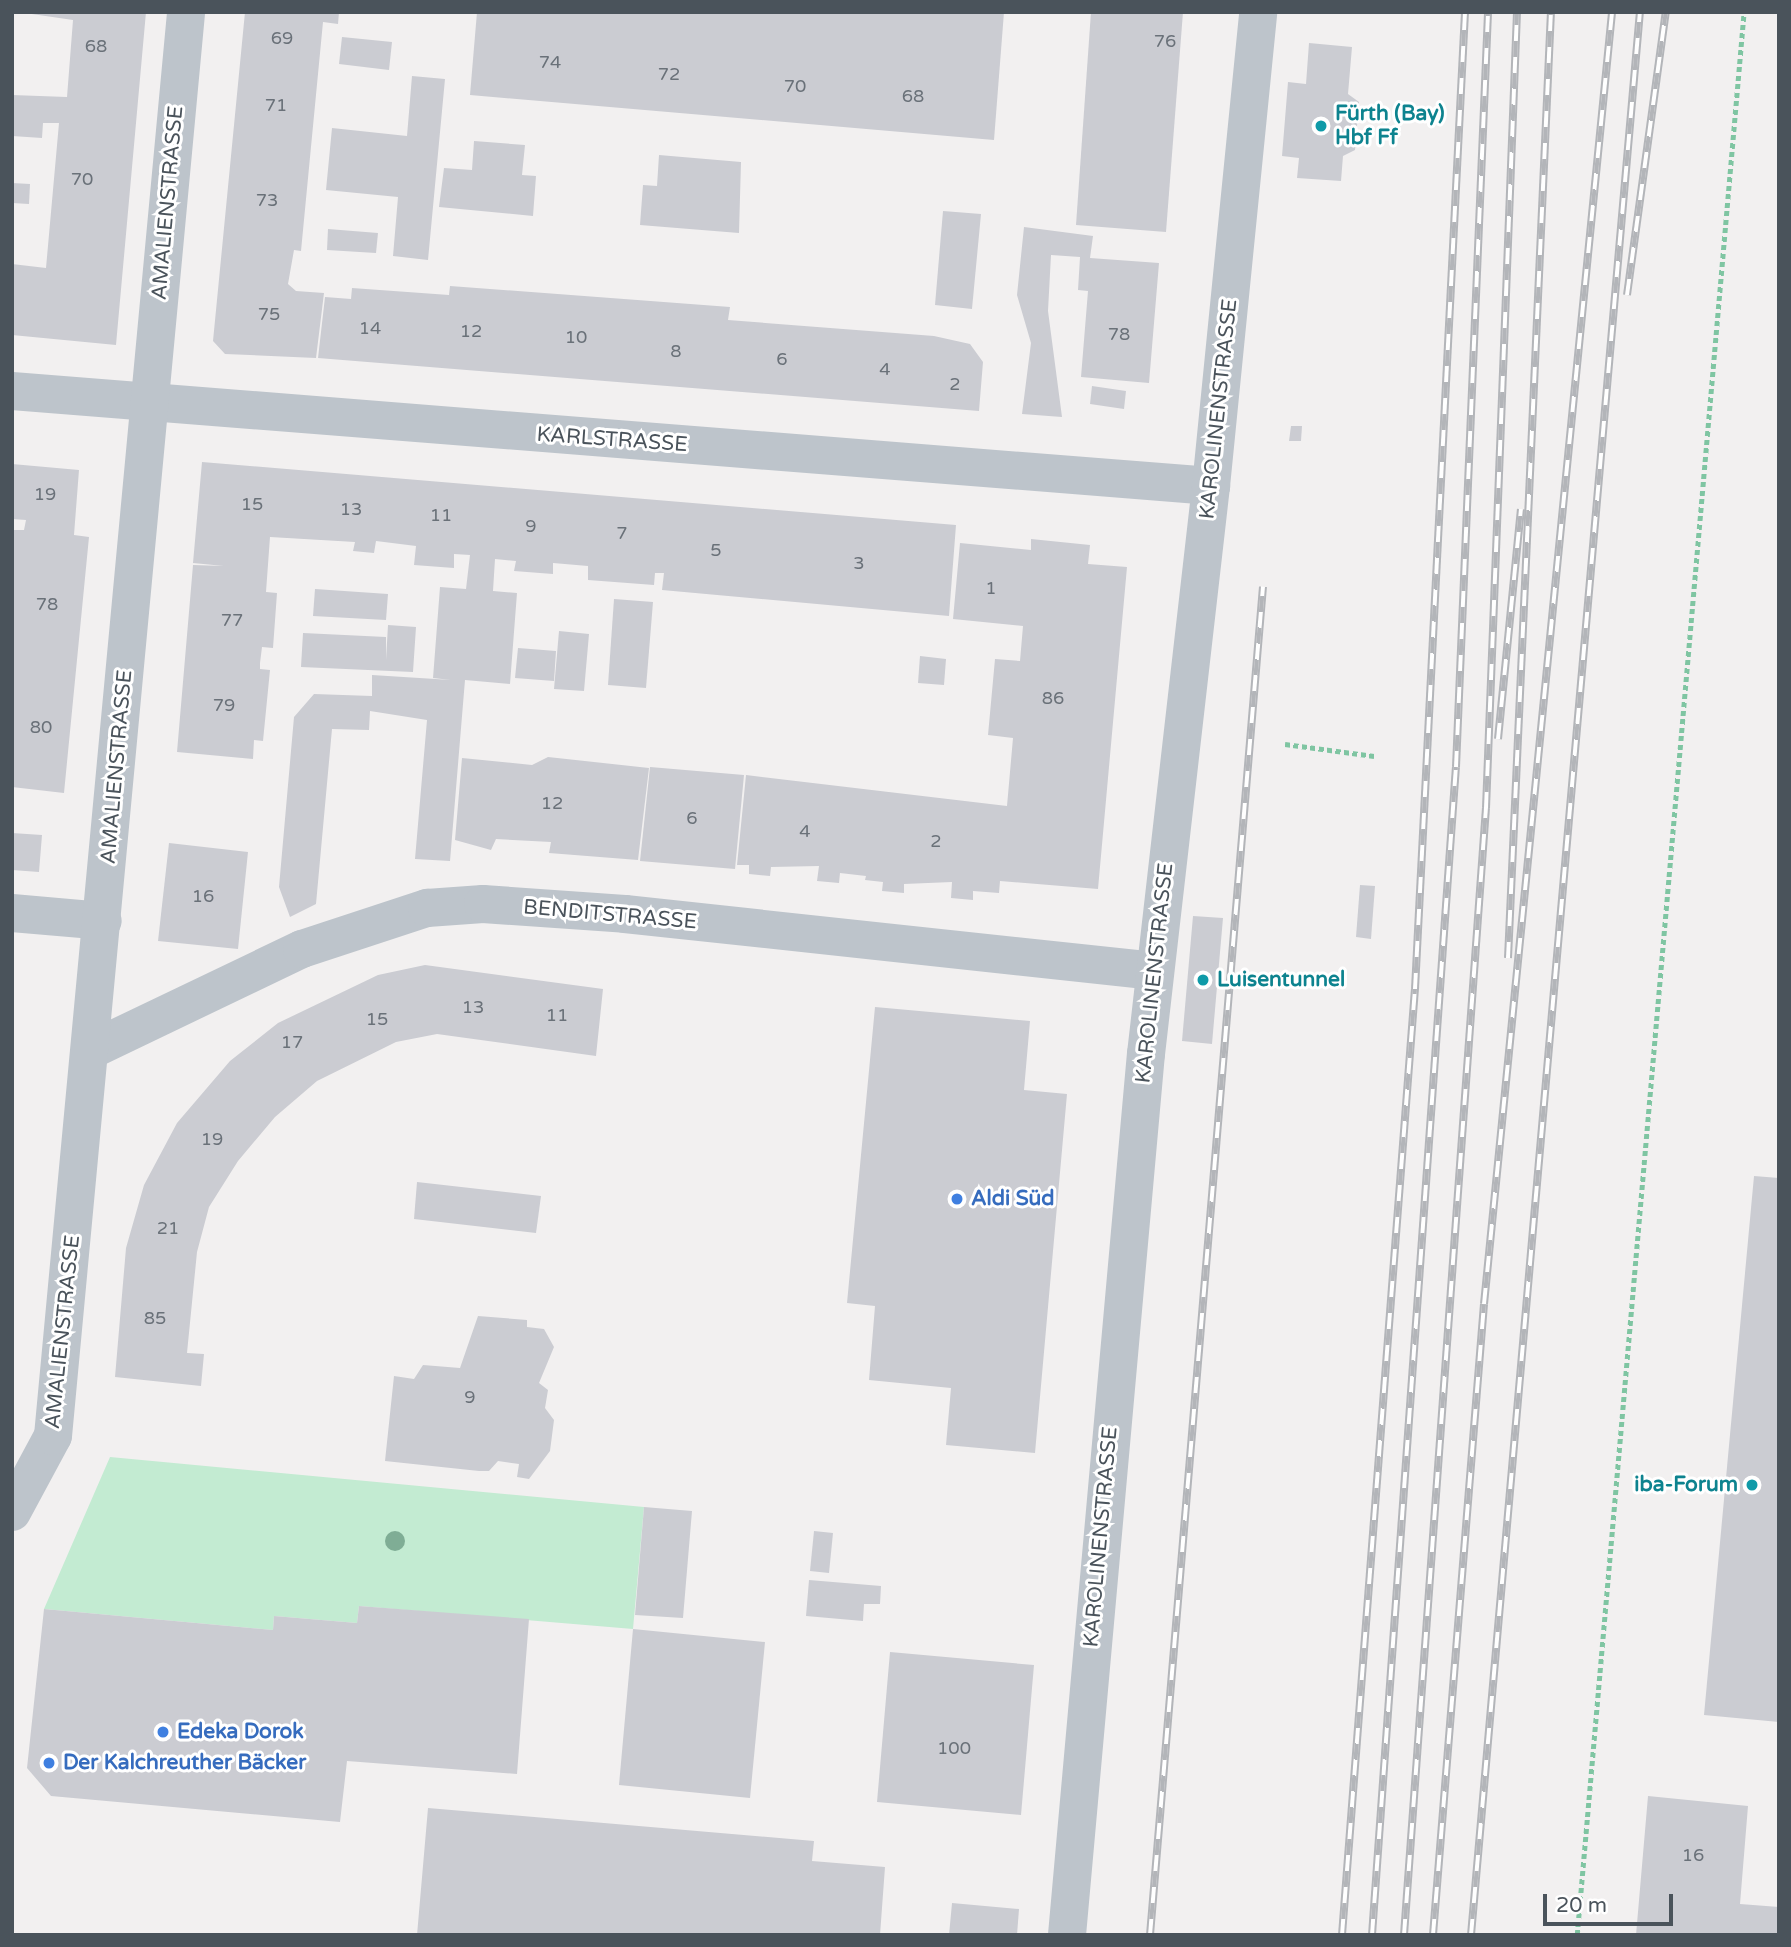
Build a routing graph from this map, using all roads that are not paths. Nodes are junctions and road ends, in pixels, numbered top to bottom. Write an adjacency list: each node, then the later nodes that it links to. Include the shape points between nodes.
1 (186, 12): 4 (street, AMALIENSTRASSE)
2 (1258, 12): 5 (street, KAROLINENSTRASSE)
3 (12, 391): 4 (street, KARLSTRASSE)
4 (149, 404): 5 (street, KARLSTRASSE); 7 (street, AMALIENSTRASSE)
5 (1211, 486): 8 (street, KAROLINENSTRASSE)
6 (12, 913): 7 (street)
7 (103, 921): 9 (street, AMALIENSTRASSE)
8 (1155, 971): 9 (street, BENDITSTRASSE, via 625,915 483,904 427,908 302,949); 11 (street, KAROLINENSTRASSE)
9 (91, 1049): 10 (street, AMALIENSTRASSE, via 53,1436)
10 (12, 1512)
11 (1067, 1935)

